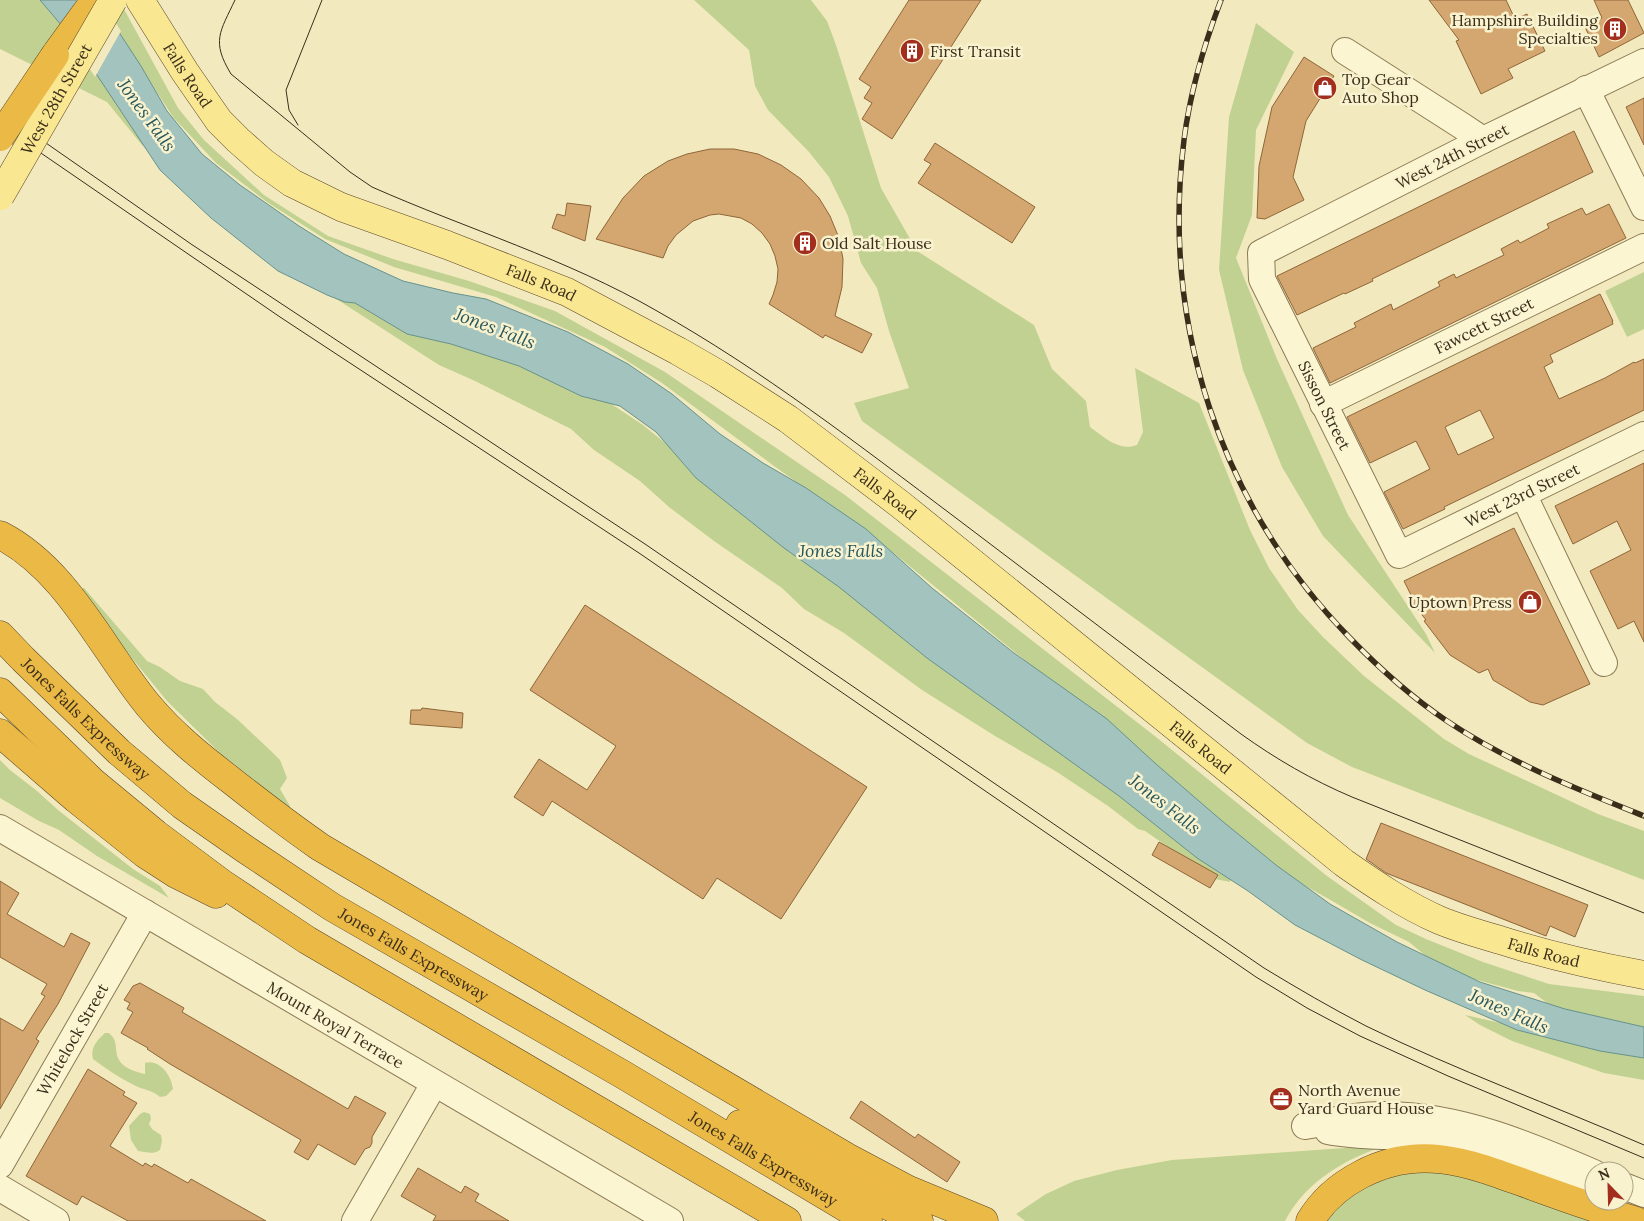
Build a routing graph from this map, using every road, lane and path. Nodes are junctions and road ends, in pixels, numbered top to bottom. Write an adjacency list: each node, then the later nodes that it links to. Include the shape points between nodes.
1 (95, 0): 7 (highway, bridge)
2 (113, 0): 9 (main road, West 28th Street, bridge)
3 (140, 0): 27 (main road, Falls Road, via 219,122 264,163 292,183 341,207 566,292 686,356 788,419 901,506 1344,863 1384,891 1438,919 1476,933 1530,950)
4 (1345, 51): 8 (street)
5 (1644, 62): 6 (street, West 24th Street)
6 (1586, 89): 8 (street, West 24th Street); 10 (street)
7 (0, 137)
8 (1483, 140): 12 (street, West 24th Street)
9 (0, 196)
10 (1644, 207)
11 (1644, 246): 13 (street, Fawcett Street)
12 (1261, 253): 13 (street, Sisson Street, via 1262,279)
13 (1323, 404): 17 (street, Sisson Street)
14 (1644, 435): 15 (street, West 23rd Street)
15 (1523, 494): 17 (street, West 23rd Street); 20 (street)
16 (0, 535): 21 (highway, via 28,554 61,585)
17 (1399, 555)
18 (0, 557): 21 (highway, via 43,584)
19 (0, 634): 28 (highway, Jones Falls Expressway, via 119,752 182,805 332,907)
20 (1604, 662)
21 (132, 684): 44 (highway, via 190,748 320,847 847,1157 909,1190)
22 (0, 692): 26 (highway, via 94,782 156,834)
23 (0, 732): 26 (highway, via 145,854 176,874)
24 (0, 828): 25 (street, Mount Royal Terrace)
25 (144, 913): 29 (street, Mount Royal Terrace); 30 (street, Whitelock Street)
26 (307, 940): 32 (highway)
27 (1644, 975)
28 (622, 1074): 42 (highway, Jones Falls Expressway); 43 (highway, via 726,1116)
29 (434, 1084): 38 (street); 39 (street, Mount Royal Terrace)
30 (0, 1164)
31 (1584, 1169): 34 (street, via 1483,1130 1422,1117 1388,1114 1305,1126 1343,1134 1420,1138 1480,1150)
32 (699, 1170): 40 (highway); 41 (highway)
33 (0, 1188): 37 (street)
34 (1584, 1189)
35 (1631, 1211): 36 (street)
36 (1644, 1217)
37 (56, 1221)
38 (355, 1221)
39 (670, 1221)
40 (774, 1221)
41 (787, 1221)
42 (868, 1221)
43 (919, 1221)
44 (984, 1221)
45 (1310, 1221): 46 (highway, via 1329,1196 1352,1179 1392,1161 1411,1158 1477,1166)
46 (1636, 1221)

